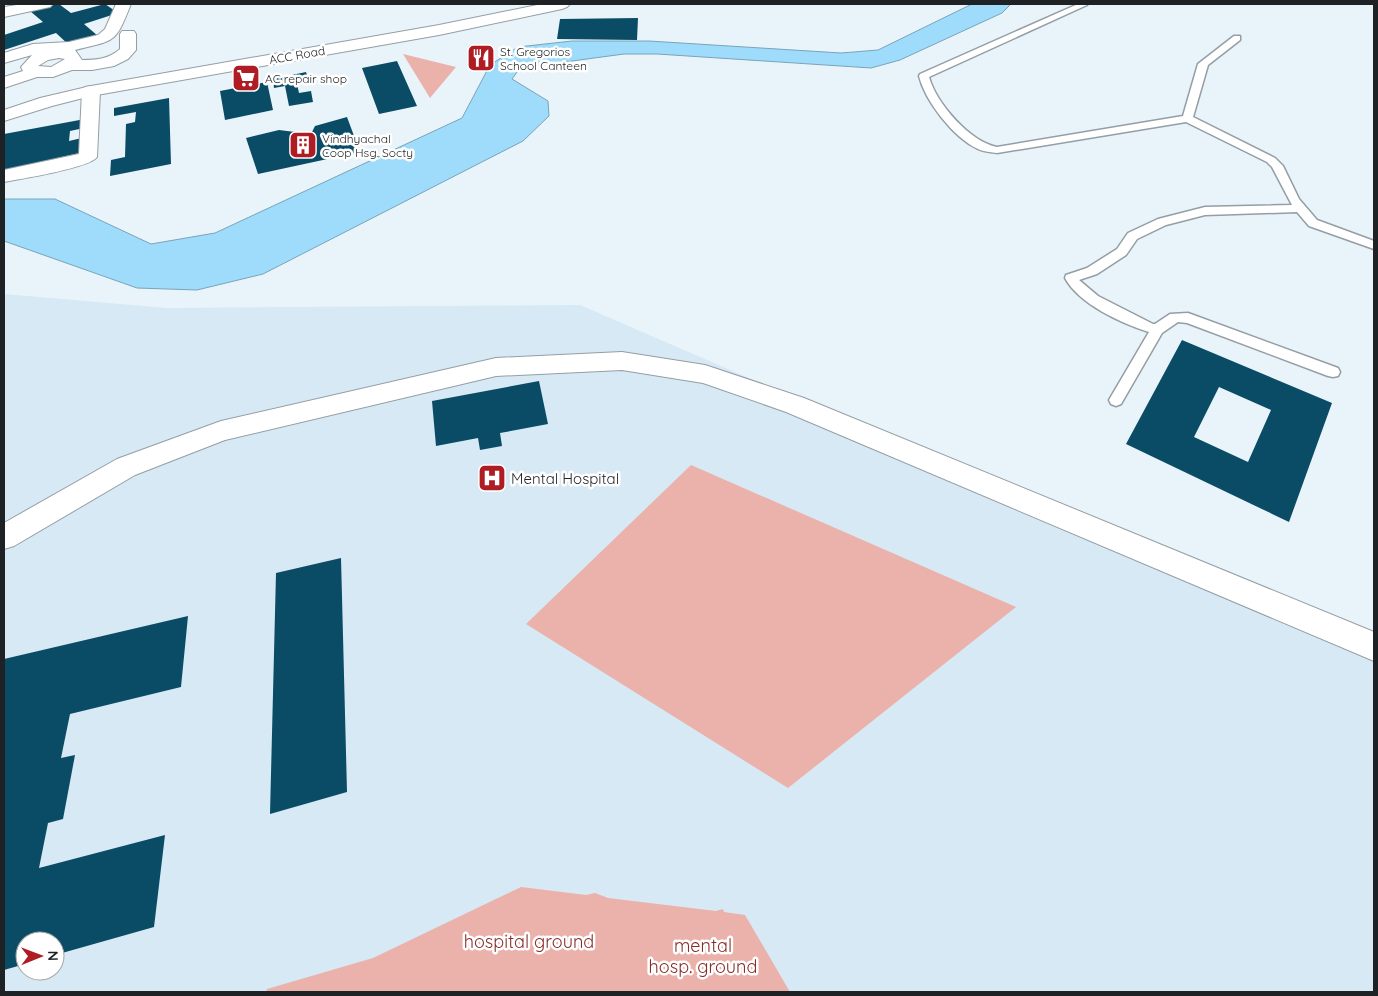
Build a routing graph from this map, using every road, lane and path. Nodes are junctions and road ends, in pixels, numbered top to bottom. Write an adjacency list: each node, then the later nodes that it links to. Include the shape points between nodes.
1 (45, 4): 5 (street)
2 (123, 4): 8 (street, via 112,31 104,38 69,47 33,49)
3 (562, 4): 10 (street, ACC Road, via 439,30)
4 (1083, 5): 12 (lane, via 930,72 924,76 924,84 950,121 982,147 997,150)
5 (4, 12)
6 (128, 34): 9 (street, via 128,50 112,62 68,65)
7 (1236, 38): 12 (lane, via 1203,64)
8 (4, 58)
9 (4, 83)
10 (91, 91): 11 (street, ACC Road); 13 (street, via 88,156 82,160)
11 (4, 116)
12 (1187, 119): 14 (lane, via 1271,160)
13 (4, 176)
14 (1301, 208): 15 (lane, via 1313,223); 16 (lane, via 1205,211 1162,222 1132,236 1122,252 1092,271 1071,278 1073,285 1085,295)
15 (1374, 245)
16 (1157, 330): 17 (lane, via 1176,317 1188,318); 18 (lane)
17 (1333, 372)
18 (1116, 400)
19 (4, 537): 20 (street, via 126,467 221,431 496,367 622,361 705,374 795,405)
20 (1374, 647)

